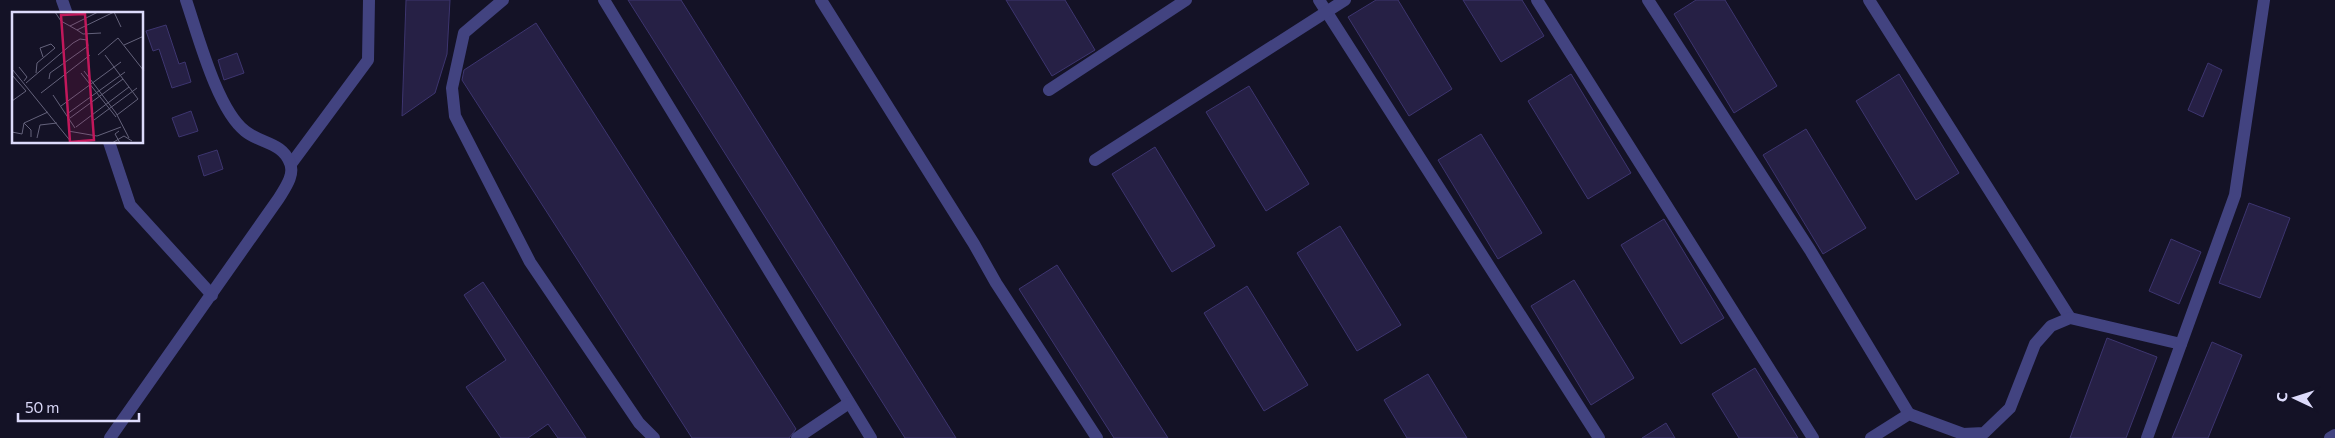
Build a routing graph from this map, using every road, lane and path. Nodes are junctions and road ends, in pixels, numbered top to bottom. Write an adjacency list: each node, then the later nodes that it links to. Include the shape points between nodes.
1 (62, 0): 14 (street)
2 (186, 0): 19 (street, via 220,98 245,131 283,150)
3 (369, 0): 19 (street, via 368,60)
4 (503, 0): 27 (street, via 464,33 452,88 455,116 530,262 639,423)
5 (604, 0): 23 (street)
6 (820, 0): 30 (street)
7 (1186, 0): 16 (street)
8 (1319, 0): 15 (street)
9 (1345, 0): 15 (street)
10 (1537, 0): 32 (street)
11 (1648, 0): 24 (street, via 1810,250)
12 (1869, 0): 21 (street)
13 (2264, 0): 22 (street, via 2234,195)
14 (66, 12)
15 (1326, 12): 18 (street); 31 (street)
16 (1049, 90)
17 (111, 144): 20 (street, via 130,204)
18 (1095, 160)
19 (291, 164): 20 (street, via 288,182 279,198)
20 (212, 295): 26 (street)
21 (2070, 318): 22 (street); 24 (street, via 2051,326 2034,344 2010,408 1984,433 1963,434)
22 (2180, 344): 34 (street)
23 (849, 403): 28 (street); 29 (street)
24 (1909, 414): 33 (street)
25 (2335, 435): 35 (street)
26 (110, 438)
27 (654, 438)
28 (796, 438)
29 (871, 438)
30 (1096, 438)
31 (1599, 438)
32 (1813, 438)
33 (1871, 438)
34 (2147, 438)
35 (2330, 438)

